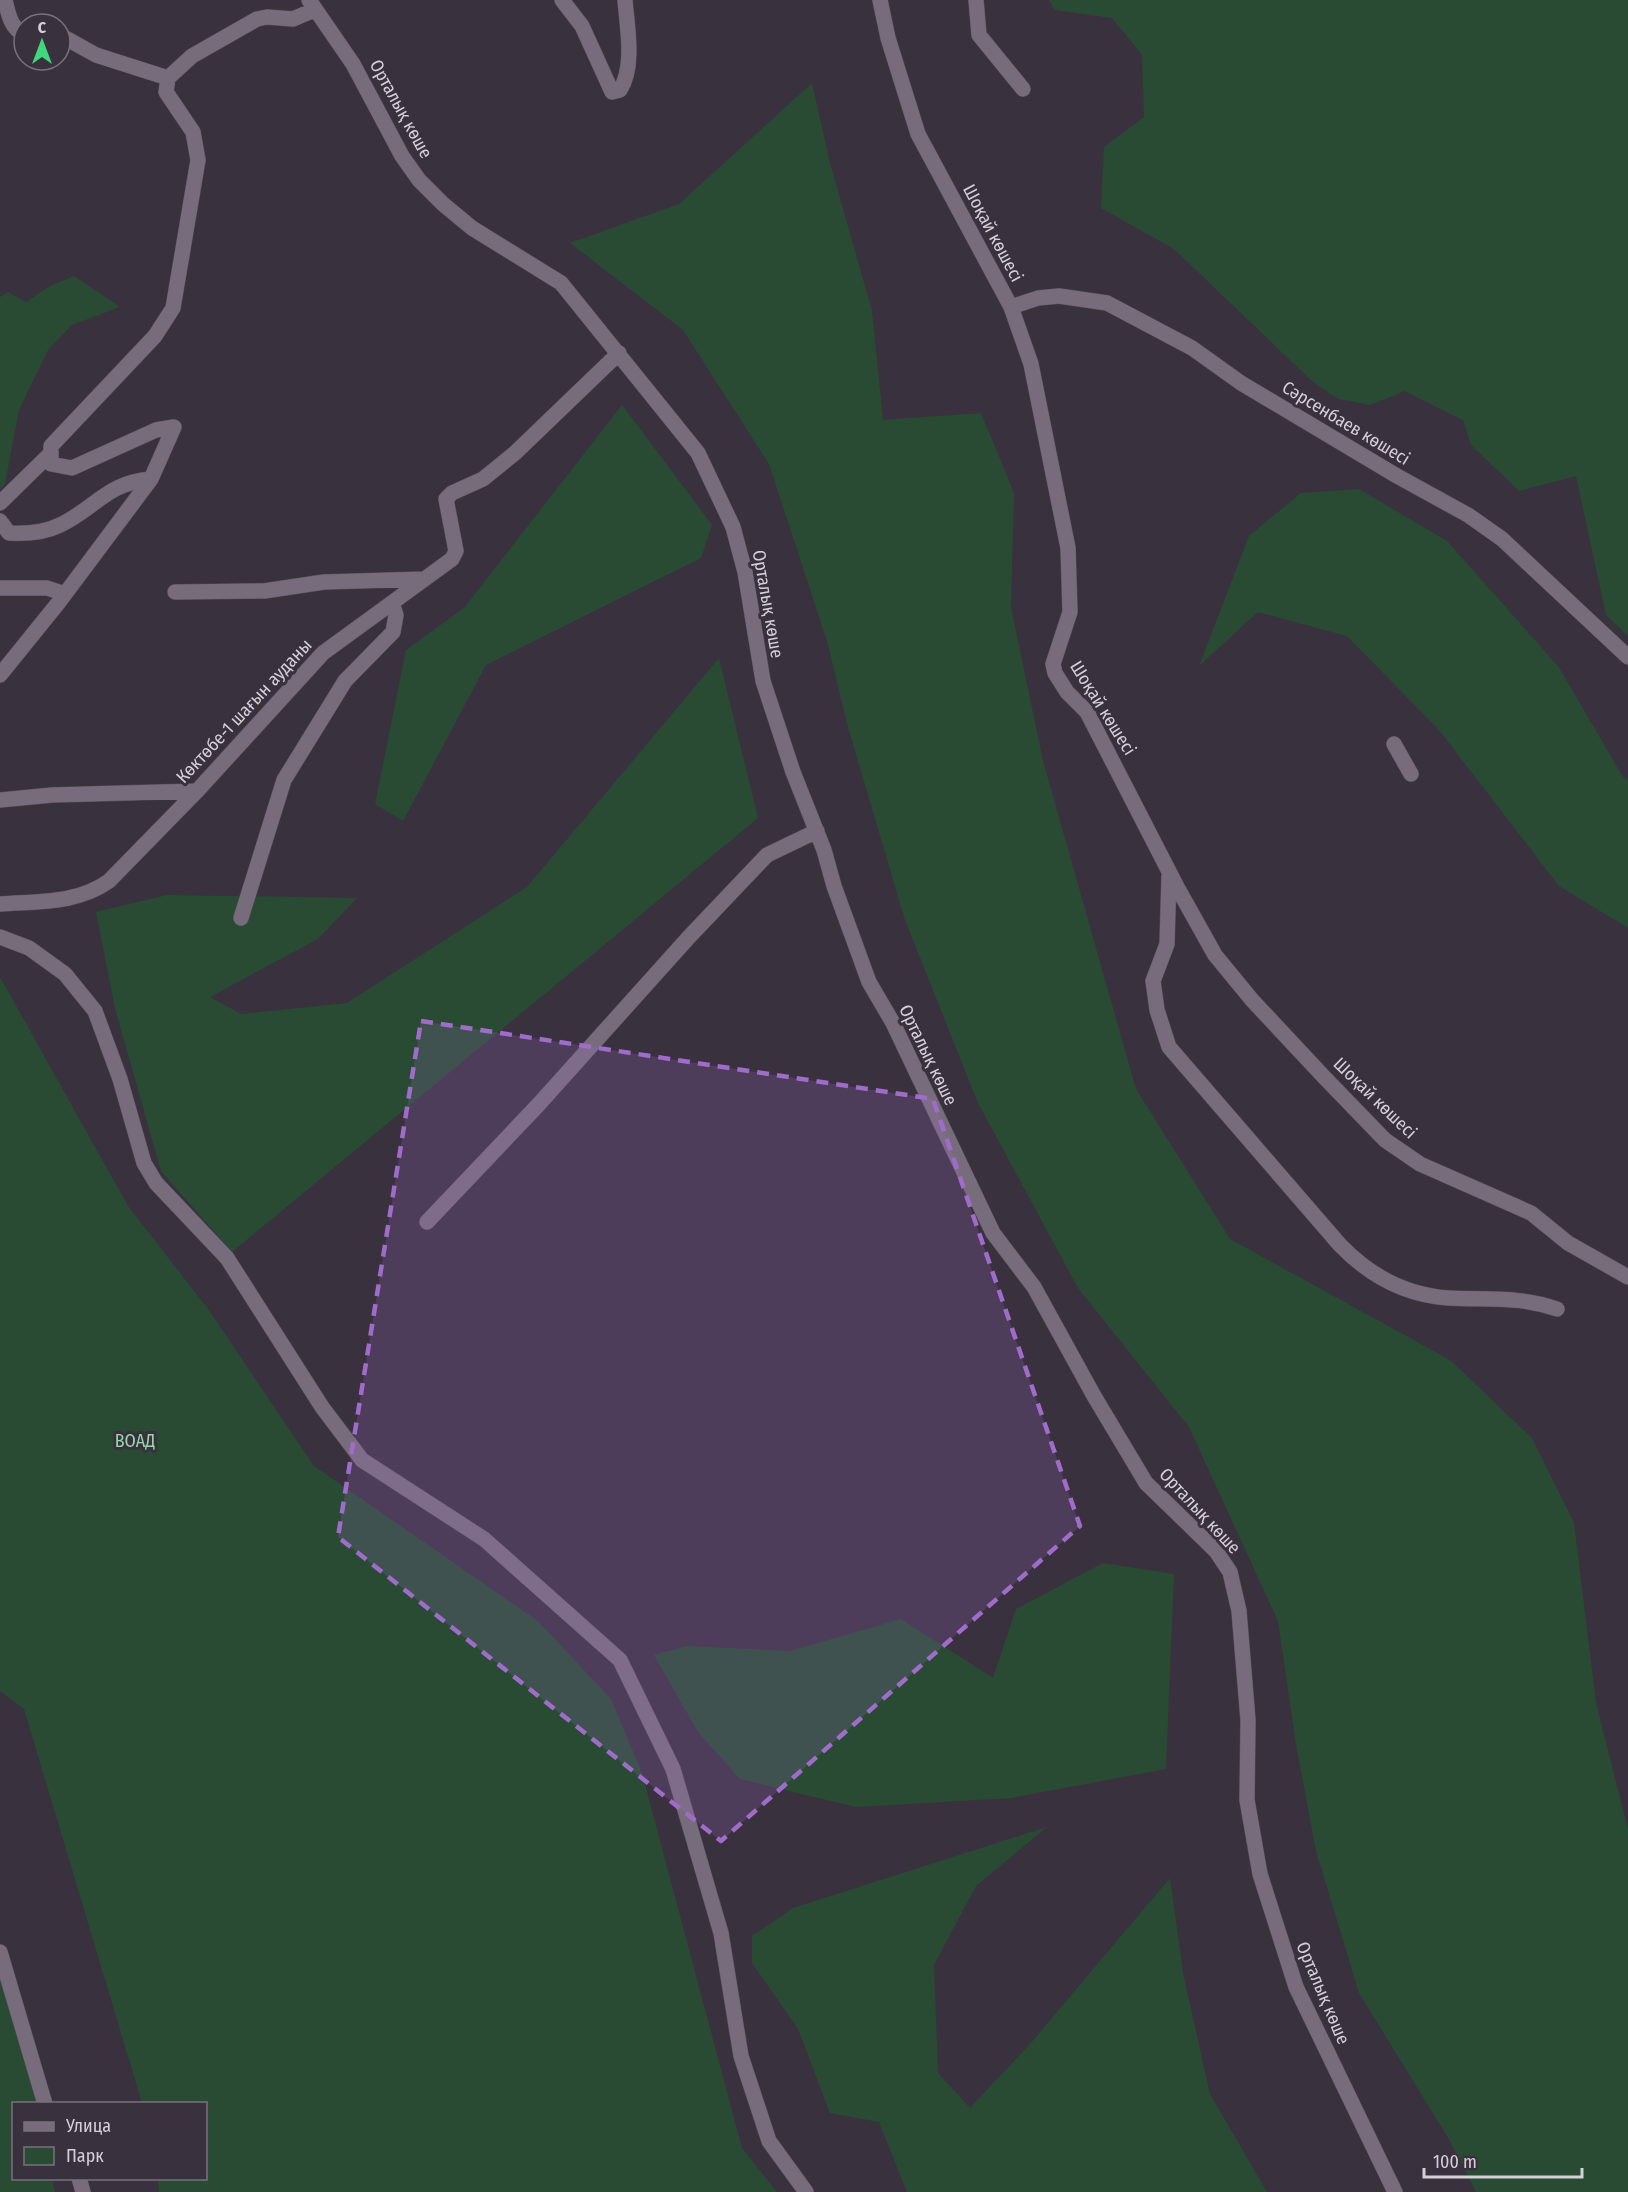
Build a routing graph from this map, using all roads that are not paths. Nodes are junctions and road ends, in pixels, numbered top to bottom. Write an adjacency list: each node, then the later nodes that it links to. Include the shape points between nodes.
1 (6, 0): 7 (street)
2 (562, 0): 3 (street, via 582,26 612,92 620,90 626,81)
3 (624, 0)
4 (880, 0): 11 (street, Шоқай көшесі, via 918,134)
5 (976, 0): 10 (street, via 980,34)
6 (312, 5): 9 (street, via 293,19 256,19 192,56); 12 (street, Орталық көше, via 353,64 419,180 472,228 561,283)
7 (12, 22)
8 (72, 43): 9 (street, via 96,56)
9 (168, 78): 13 (street, via 166,92 193,132 198,160 173,308 155,336 51,446)
10 (1023, 89)
11 (1011, 307): 22 (street, Сәрсенбаев көшесі, via 1059,296 1107,303 1192,348 1241,384 1468,515 1502,539); 29 (street, Шоқай көшесі, via 1031,364 1068,548 1070,612 1053,664 1055,673 1087,712)
12 (619, 353): 17 (street, Көктөбе-1 шағын ауданы, via 515,453 483,479 446,499 456,551 452,559); 28 (street, Орталық көше, via 698,453 733,526 745,572 763,681)
13 (51, 453): 14 (street, via 51,464 72,468 156,430 174,427); 15 (street)
14 (151, 479): 16 (street, via 132,480 104,493 60,525 30,534 9,533); 20 (street)
15 (0, 503)
16 (0, 521)
17 (424, 579): 19 (street, via 324,582 264,591); 21 (street, Көктөбе-1 шағын ауданы)
18 (0, 588): 20 (street, via 47,588)
19 (176, 592)
20 (65, 594): 23 (street)
21 (392, 603): 26 (street, Көктөбе-1 шағын ауданы, via 323,653); 31 (street, via 396,615 393,632 345,681 284,780)
22 (1628, 657)
23 (0, 675)
24 (1394, 744): 25 (street)
25 (1411, 774)
26 (197, 791): 27 (street); 30 (street, Көктөбе-1 шағын ауданы, via 109,881 92,893 75,899)
27 (0, 800)
28 (817, 831): 33 (street, via 767,855); 38 (street, Орталық көше, via 868,982 892,1023 993,1233 1034,1287 1146,1484 1216,1551 1230,1572 1239,1611 1248,1720 1247,1800 1260,1874 1296,1987)
29 (1169, 870): 34 (street, Шоқай көшесі, via 1223,964 1252,1000 1385,1140 1420,1164 1532,1213 1568,1244); 35 (street, via 1167,944 1153,981 1169,1047 1340,1245 1366,1270 1410,1291 1446,1298 1523,1299)
30 (0, 904)
31 (241, 918)
32 (0, 937): 39 (street, via 29,948 65,974 95,1011 144,1163 156,1183 227,1258 322,1407 362,1460 484,1539 620,1660 673,1769 721,1933 741,2056 769,2141)
33 (427, 1222)
34 (1628, 1276)
35 (1557, 1310)
36 (0, 1952): 37 (street)
37 (45, 2102)
38 (1389, 2190)
39 (806, 2192)

